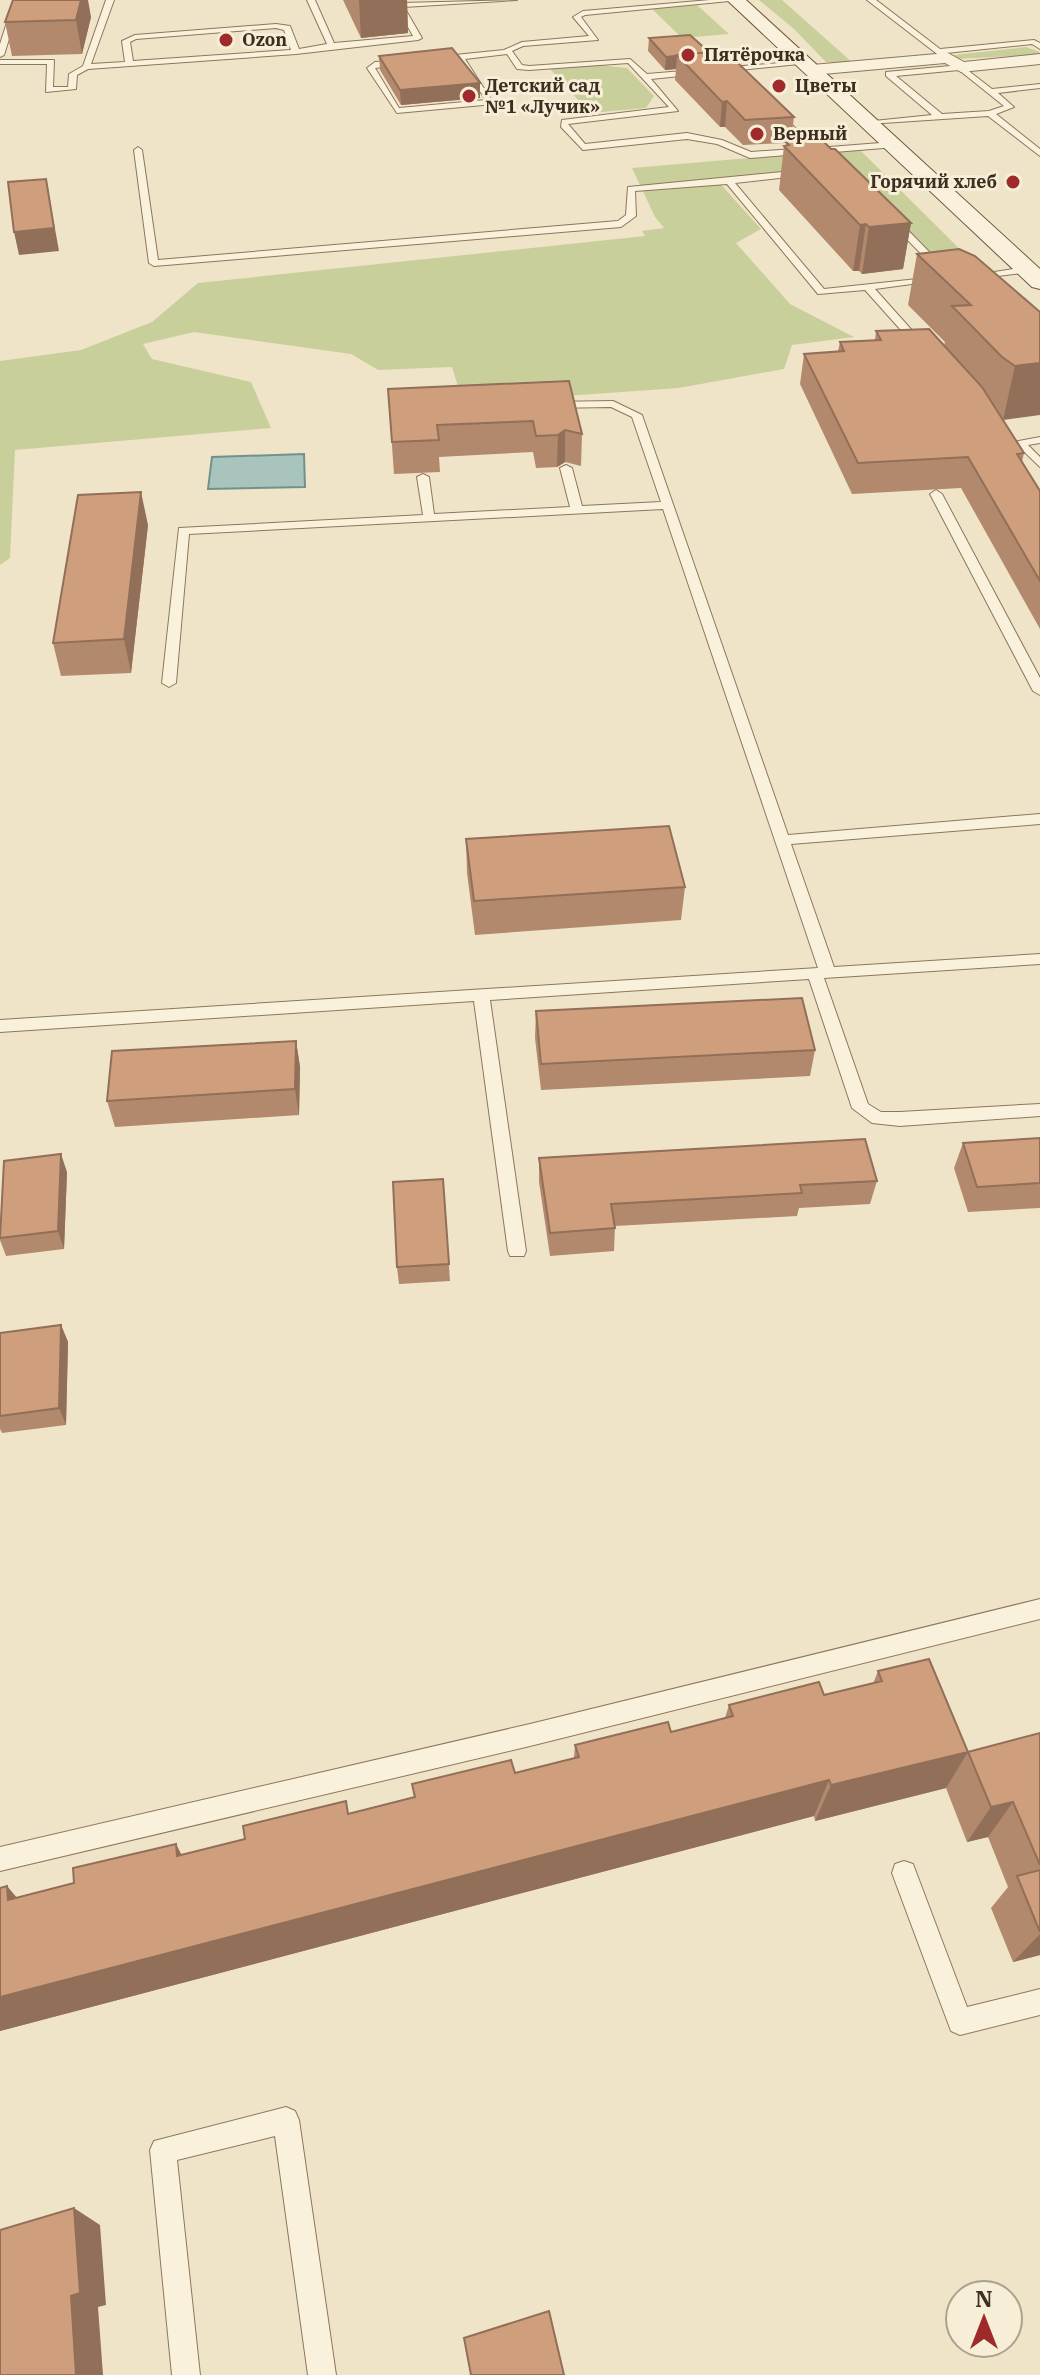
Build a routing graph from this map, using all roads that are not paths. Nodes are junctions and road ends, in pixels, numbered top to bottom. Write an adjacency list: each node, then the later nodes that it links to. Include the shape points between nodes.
1 (110, 0): 9 (lane)
2 (311, 0): 11 (lane)
3 (467, 0): 4 (lane); 7 (lane)
4 (513, 0)
5 (736, 0): 14 (lane, via 583,13 577,17 595,38 514,45); 24 (main road)
6 (871, 0): 18 (lane)
7 (399, 3): 11 (lane, via 418,38)
8 (90, 12): 9 (lane)
9 (106, 12): 23 (lane)
10 (32, 14): 15 (lane, via 13,16)
11 (331, 46): 13 (lane)
12 (1040, 47): 18 (lane, via 1034,42)
13 (296, 52): 22 (lane); 22 (lane, via 287,28 276,26 135,37 126,41)
14 (509, 52): 16 (lane); 25 (lane, via 520,67 529,68 630,61)
15 (0, 55)
16 (460, 57): 17 (lane); 20 (lane, via 491,102 397,111 372,66)
17 (432, 59)
18 (950, 59): 19 (street); 24 (street); 27 (lane); 30 (lane, via 889,74)
19 (1040, 59)
20 (418, 60)
21 (0, 62): 23 (lane, via 51,62 49,90 72,89 73,74)
22 (130, 66): 23 (lane)
23 (86, 67)
24 (808, 67): 25 (lane); 31 (main road)
25 (645, 77): 34 (lane, via 675,109 579,118 564,125 583,147 687,136 750,155)
26 (1040, 86): 27 (lane)
27 (992, 91): 28 (lane, via 1010,107)
28 (990, 113): 30 (lane); 35 (lane)
29 (778, 114): 34 (lane)
30 (940, 117): 31 (lane)
31 (868, 122): 32 (main road)
32 (893, 145): 34 (lane); 40 (main road)
33 (138, 150): 38 (lane, via 154,263 621,224 631,216 631,189)
34 (815, 150): 36 (lane)
35 (1040, 153)
36 (825, 160)
37 (820, 172): 38 (lane)
38 (729, 181): 41 (lane, via 821,292)
39 (884, 210): 41 (lane, via 950,279)
40 (1033, 276): 42 (lane, via 960,278)
41 (868, 288): 43 (lane)
42 (970, 288)
43 (931, 357)
44 (532, 406): 50 (lane, via 601,403 632,410)
45 (1040, 440): 46 (lane, via 1016,439)
46 (1040, 464)
47 (566, 468): 51 (lane)
48 (423, 477): 52 (lane)
49 (936, 494): 54 (lane)
50 (668, 505): 51 (lane); 56 (lane)
51 (577, 510): 52 (lane)
52 (429, 518): 53 (lane, via 183,531)
53 (169, 683)
54 (1040, 691)
55 (1040, 819): 56 (lane)
56 (782, 840): 58 (lane)
57 (1040, 959): 58 (lane)
58 (820, 971): 59 (lane); 61 (lane, via 861,1108 868,1115 900,1119)
59 (481, 994): 60 (lane); 62 (lane)
60 (0, 1026)
61 (1040, 1110)
62 (517, 1251)
63 (1040, 1609): 64 (lane)
64 (0, 1859)
65 (904, 1873): 66 (lane, via 960,2022)
66 (1040, 2002)
67 (186, 2375): 68 (lane, via 163,2150 286,2120)
68 (322, 2375)

